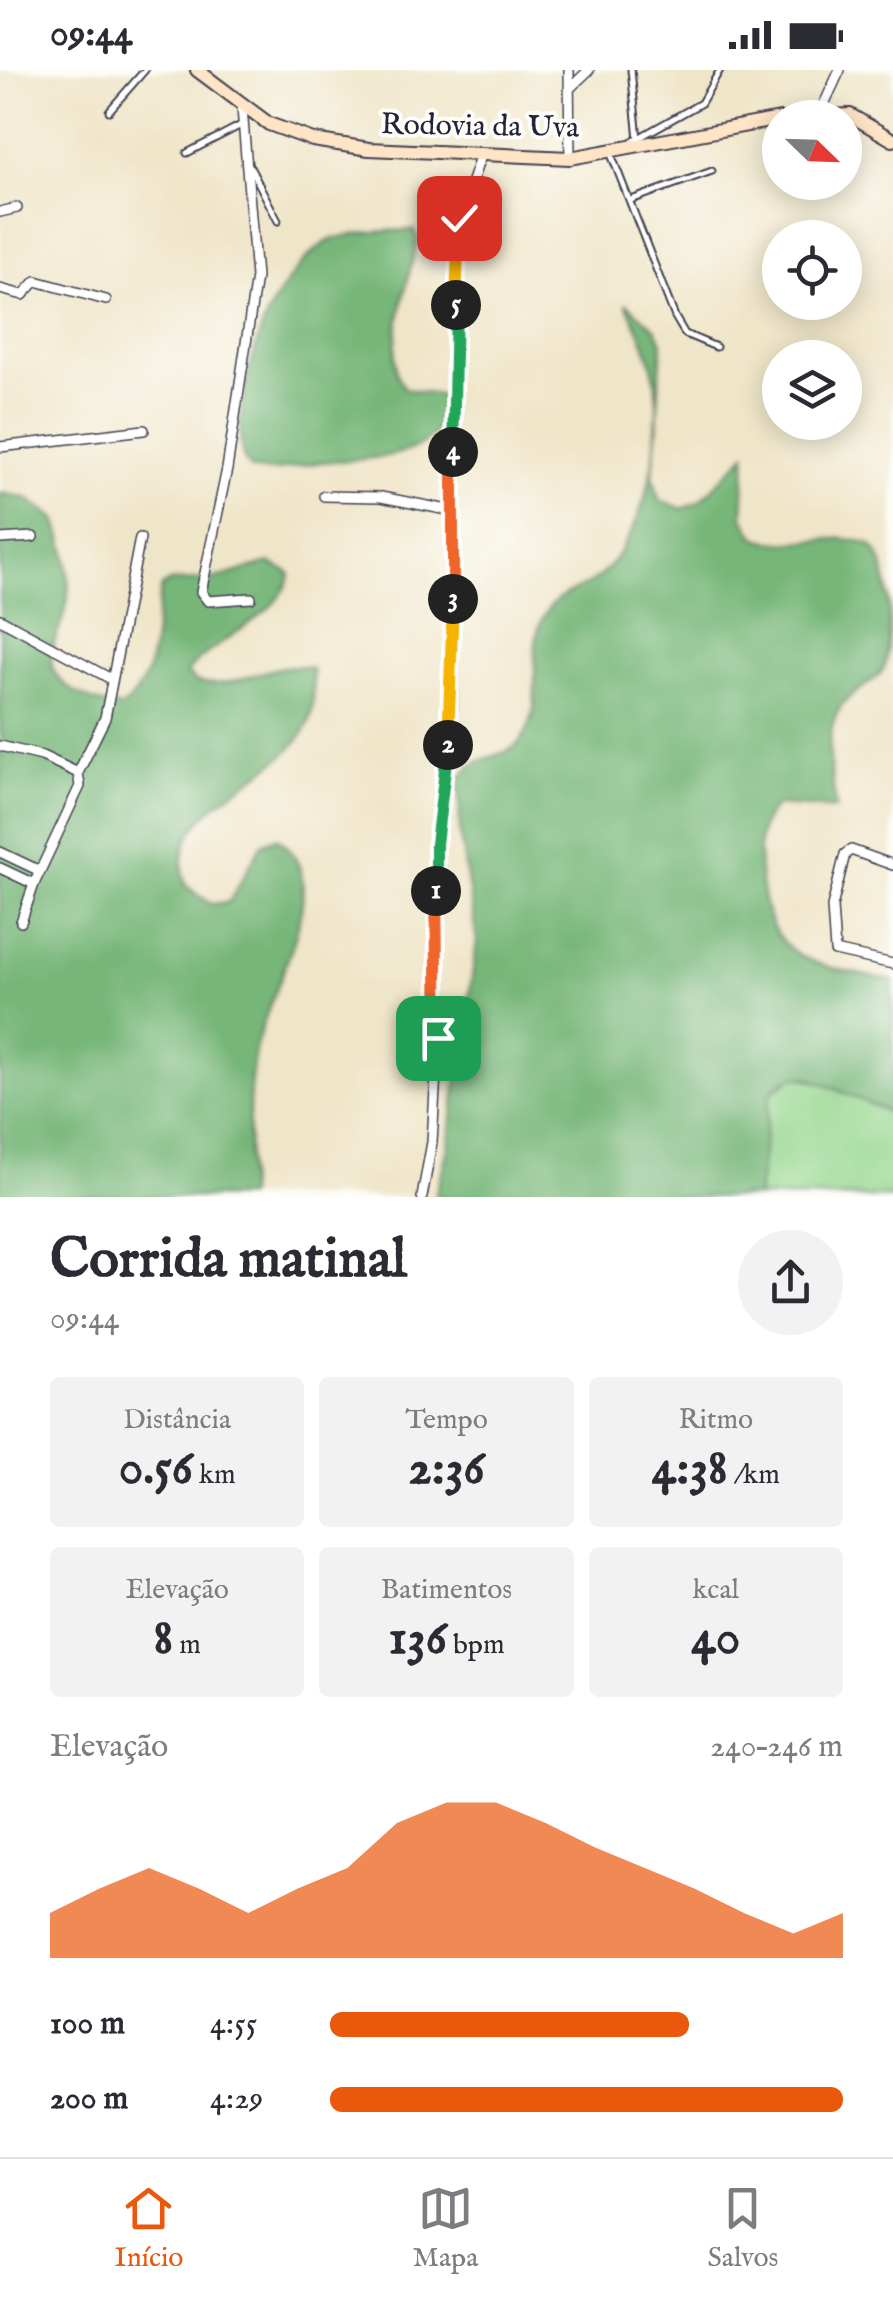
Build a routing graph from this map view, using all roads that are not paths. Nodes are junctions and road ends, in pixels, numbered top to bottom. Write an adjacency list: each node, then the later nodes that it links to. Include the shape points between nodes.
1 (145, 70): 11 (lane)
2 (197, 70): 10 (street, Rodovia da Uva)
3 (569, 70): 8 (street)
4 (589, 70): 8 (street)
5 (631, 70): 15 (lane)
6 (720, 70): 15 (lane, via 702,103)
7 (840, 70): 9 (street)
8 (569, 90): 21 (street)
9 (826, 100)
10 (242, 108): 14 (street); 19 (street, Rodovia da Uva, via 323,142)
11 (109, 111)
12 (862, 121): 16 (street)
13 (762, 122): 17 (street, Rodovia da Uva)
14 (243, 124): 18 (lane); 20 (street)
15 (638, 139): 17 (lane)
16 (893, 140)
17 (613, 151): 21 (street, Rodovia da Uva); 23 (lane)
18 (187, 153)
19 (481, 155): 21 (street, Rodovia da Uva); 33 (street, via 457,238)
20 (245, 156): 26 (lane); 37 (street, via 256,278 201,592 208,601)
21 (570, 158)
22 (712, 171): 23 (lane)
23 (631, 200): 29 (lane, via 675,317 685,334)
24 (17, 208): 25 (street)
25 (0, 212)
26 (278, 221)
27 (0, 289): 28 (street, via 24,295 36,281)
28 (106, 300)
29 (716, 347)
30 (144, 430): 31 (street)
31 (0, 447)
32 (324, 496): 33 (street, via 382,497)
33 (452, 511): 49 (street, via 453,705 436,844 438,1038)
34 (33, 536): 36 (street)
35 (140, 538): 39 (street)
36 (0, 539)
37 (251, 598)
38 (0, 619): 39 (street)
39 (112, 679): 41 (street, via 105,718)
40 (0, 746): 41 (street, via 32,752)
41 (78, 774): 45 (street, via 80,786)
42 (0, 852): 45 (street)
43 (893, 865): 48 (street, via 850,850 832,907 835,952)
44 (0, 868): 46 (street)
45 (40, 871): 46 (street)
46 (34, 884): 47 (street)
47 (21, 922)
48 (893, 964)
49 (422, 1197)

